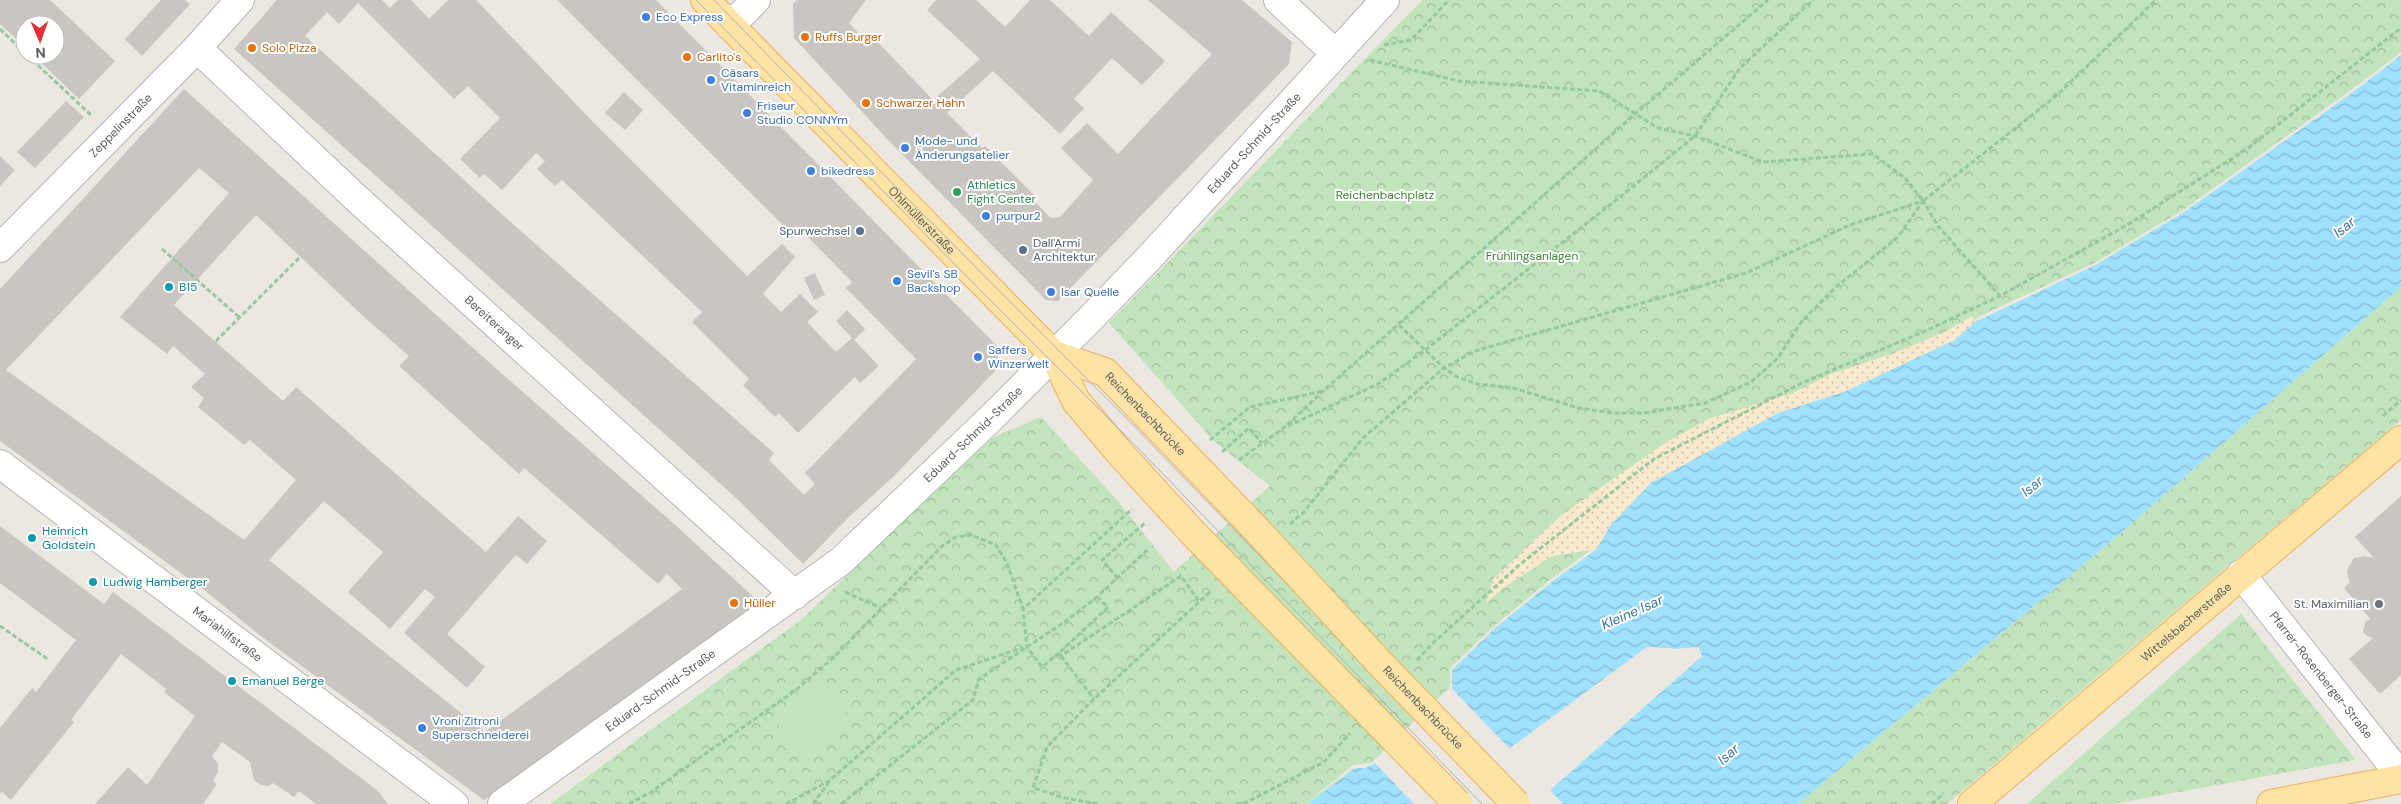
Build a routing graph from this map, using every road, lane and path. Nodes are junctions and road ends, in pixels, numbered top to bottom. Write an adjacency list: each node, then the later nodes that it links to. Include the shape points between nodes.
1 (240, 0): 15 (street, Zeppelinstraße)
2 (705, 0): 10 (main road, Ohlmüllerstraße)
3 (756, 0): 10 (street)
4 (1278, 0): 16 (street)
5 (1385, 0): 16 (street, Eduard-Schmid-Straße)
6 (1449, 0): 14 (path, via 1411,40)
7 (1768, 0): 18 (path)
8 (1813, 0): 20 (path, via 1740,68)
9 (2156, 0): 21 (path, via 2054,97)
10 (730, 26): 30 (main road, Ohlmüllerstraße)
11 (2401, 28): 25 (path, via 2246,149 2127,225)
12 (0, 30): 13 (path)
13 (15, 44)
14 (1382, 45)
15 (197, 48): 19 (street, Zeppelinstraße); 46 (street, Bereiteranger, via 355,197)
16 (1335, 53): 18 (path, via 1459,81 1599,91); 30 (street, Eduard-Schmid-Straße, via 1149,258)
17 (38, 65): 19 (path)
18 (1634, 115): 20 (path, via 1658,128); 27 (path)
19 (111, 134): 22 (street, Zeppelinstraße)
20 (1695, 136): 21 (path, via 1763,162 1873,154 1906,179); 29 (path)
21 (1923, 201): 25 (path, via 1938,226); 31 (path, via 1850,226 1746,274 1475,350); 31 (path, via 1898,237 1836,287 1802,321 1777,359 1751,382 1705,403 1644,413 1612,413 1579,408 1513,388 1478,384 1457,377)
22 (0, 248)
23 (162, 249): 26 (path)
24 (300, 257): 26 (path)
25 (2000, 296): 56 (path, via 1804,382 1654,459 1518,566 1434,642)
26 (239, 317): 28 (path)
27 (1399, 325): 29 (path); 32 (path)
28 (216, 341)
29 (1424, 351): 31 (path); 33 (path, via 1378,384)
30 (1054, 355): 46 (street, Eduard-Schmid-Straße, via 859,544); 69 (main road, bridge, via 1076,401 1118,451 1191,531); 70 (main road, Reichenbachbrücke, bridge, via 1105,372)
31 (1444, 368): 42 (path, via 1363,438 1304,512)
32 (1323, 391): 33 (path); 35 (path, via 1250,407)
33 (1285, 427): 36 (path)
34 (2401, 440): 44 (main road, Wittelsbacherstraße)
35 (1208, 442)
36 (1262, 443): 37 (path, via 1249,428); 38 (path)
37 (1220, 454)
38 (1239, 460)
39 (0, 464): 61 (street, Mariahilfstraße)
40 (1138, 503): 51 (path)
41 (1151, 517): 45 (path, via 1102,560)
42 (1289, 524)
43 (1147, 550): 45 (path)
44 (2241, 574): 59 (street, Pfarrer-Rosenberger-Straße); 71 (main road, Wittelsbacherstraße)
45 (1118, 578): 48 (path)
46 (806, 588): 50 (path); 62 (street, Eduard-Schmid-Straße)
47 (1214, 588): 49 (path)
48 (1097, 598): 53 (path); 54 (path, via 1108,608)
49 (1200, 601): 54 (path, via 1181,576); 57 (path)
50 (881, 608): 51 (path, via 941,547 956,537 971,535 996,545 1007,563); 63 (path, via 834,658 796,690)
51 (1023, 609): 53 (path)
52 (0, 626): 55 (path)
53 (1027, 647): 54 (path, via 1042,667); 60 (path, via 956,670); 66 (path, via 979,679 973,700)
54 (1060, 654): 57 (path)
55 (48, 660)
56 (1415, 664)
57 (1094, 699): 67 (path, via 1047,747 1033,788)
58 (1356, 727): 68 (path, via 1324,762 1245,803)
59 (2401, 777): 72 (main road)
60 (829, 781): 64 (path); 65 (path)
61 (454, 804)
62 (502, 804)
63 (629, 804)
64 (786, 804)
65 (813, 804)
66 (841, 804)
67 (1098, 804)
68 (1236, 804)
69 (1458, 804)
70 (1516, 804)
71 (1972, 804)
72 (2271, 804)

